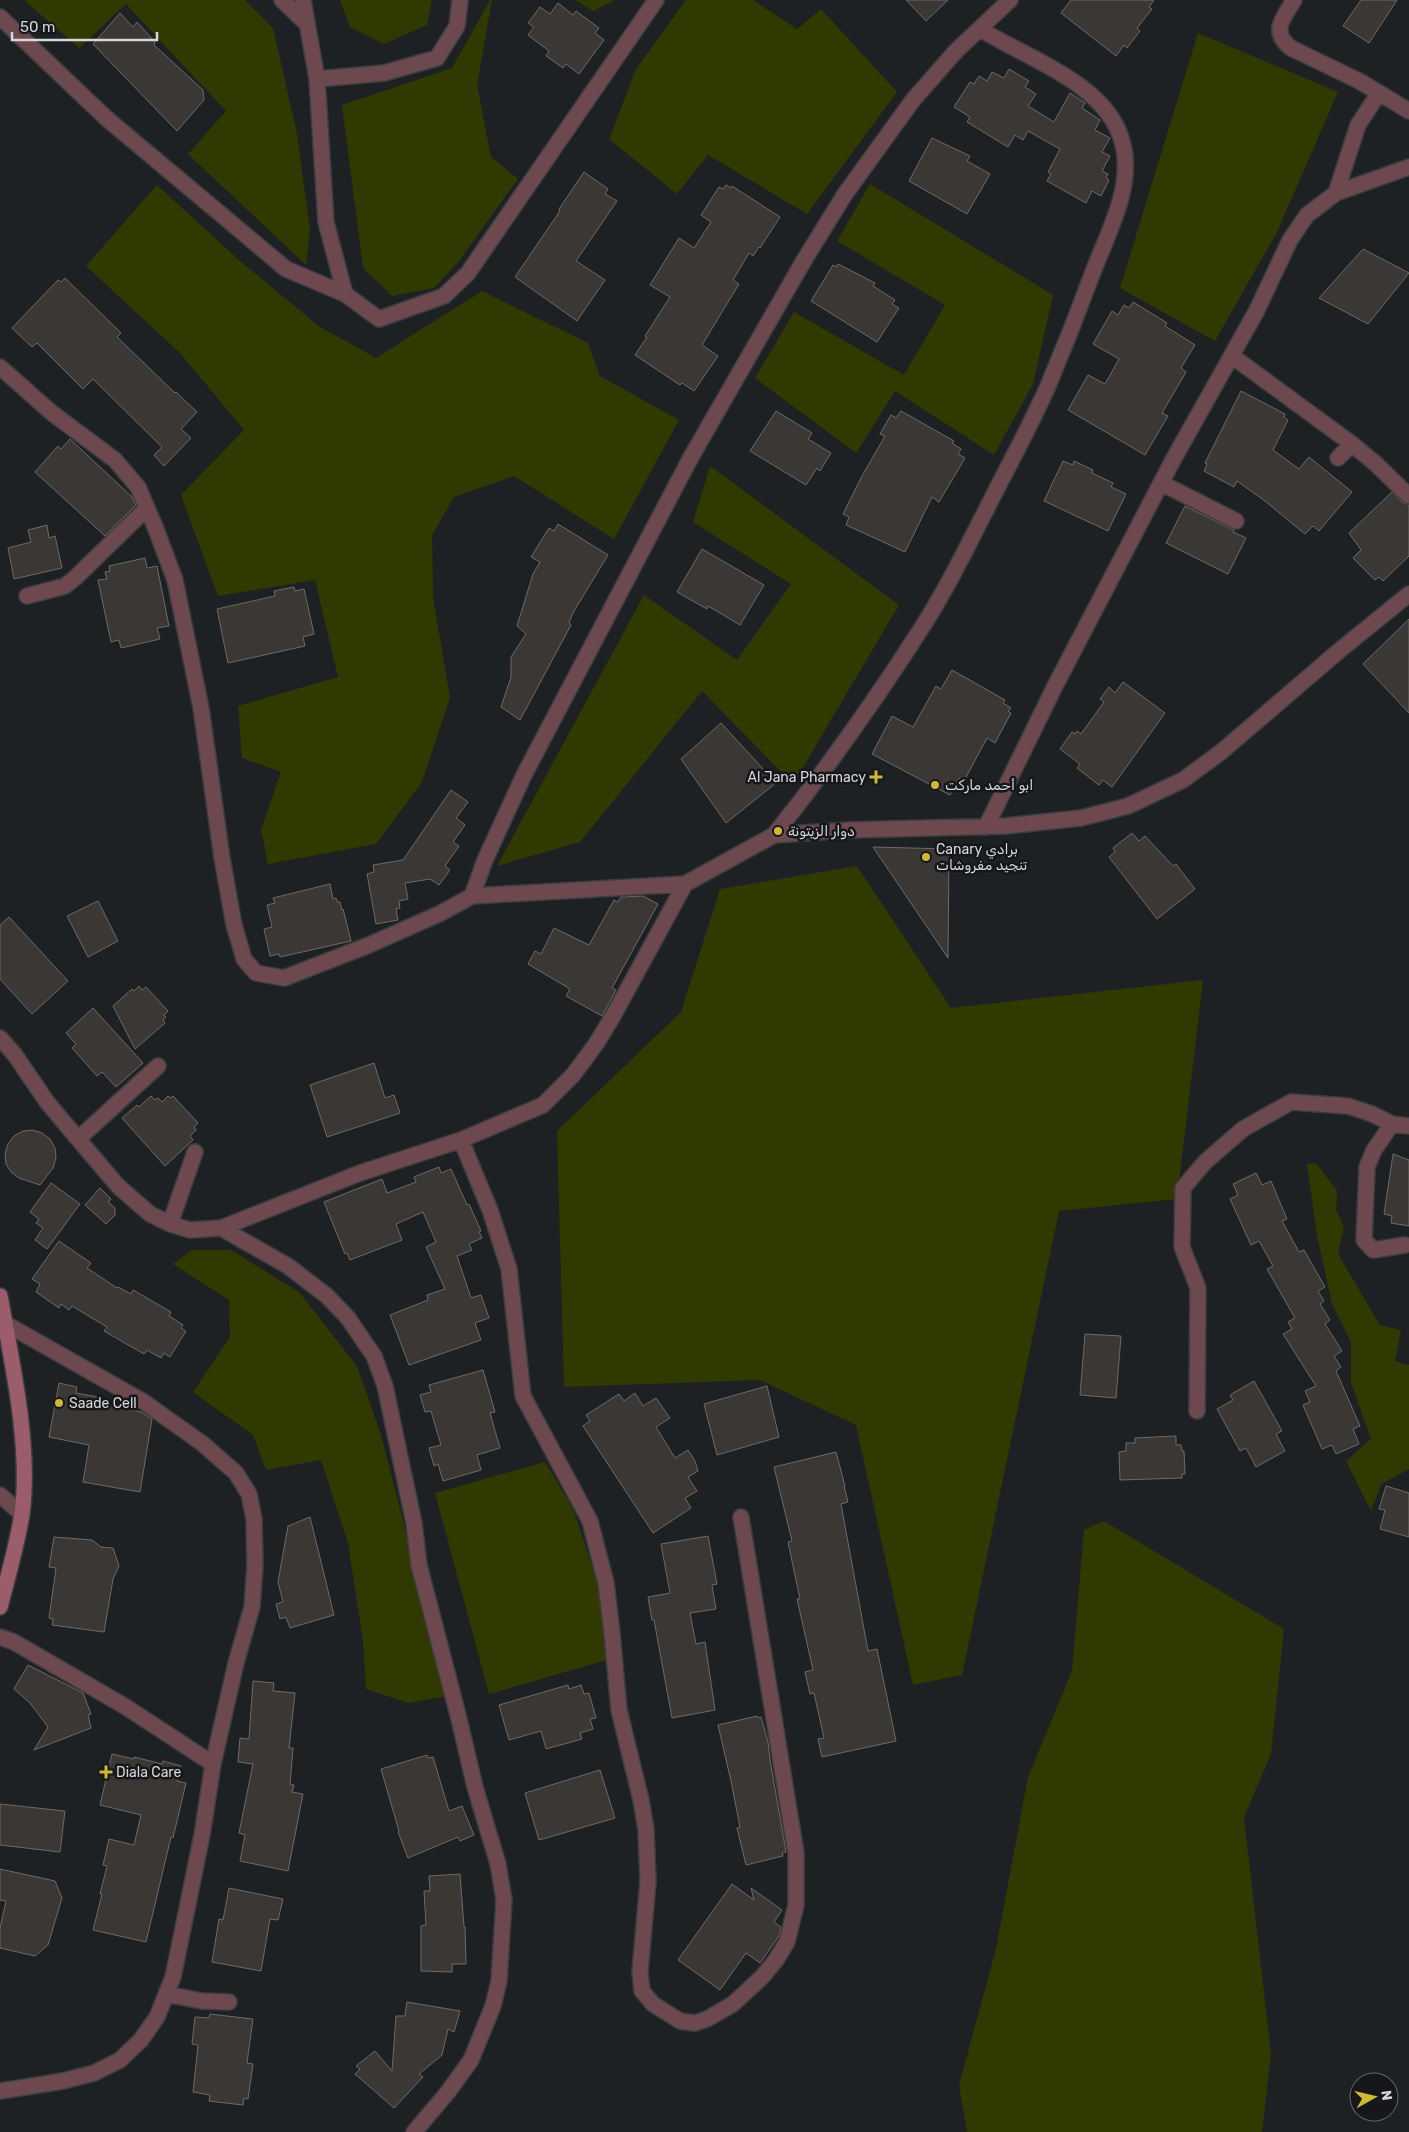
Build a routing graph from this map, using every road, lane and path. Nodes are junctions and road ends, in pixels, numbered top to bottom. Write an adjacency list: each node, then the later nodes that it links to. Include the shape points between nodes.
1 (282, 0): 8 (street)
2 (303, 0): 8 (street)
3 (460, 0): 10 (street, via 457,26 437,58 384,73)
4 (656, 0): 15 (street, via 468,273 444,296 379,319)
5 (1010, 0): 9 (street)
6 (1294, 0): 11 (street, via 1280,24 1280,36 1284,42)
7 (0, 17): 15 (street, via 106,118 286,269)
8 (306, 23): 10 (street)
9 (980, 29): 27 (street, via 1061,74 1086,91 1107,112 1115,123 1126,154 1122,190 1112,228 1047,388 958,566 920,631 874,699); 29 (street, via 956,52 885,137 803,262 690,459 524,775)
10 (317, 79): 15 (street, via 326,222)
11 (1379, 92): 12 (street); 14 (street, via 1358,125)
12 (1409, 111)
13 (1409, 167): 14 (street)
14 (1336, 193): 16 (street, via 1307,215 1290,240)
15 (345, 294)
16 (1232, 356): 18 (street); 20 (street)
17 (0, 367): 22 (street, via 52,413 115,460 138,487)
18 (1352, 444): 19 (street); 21 (street)
19 (1338, 458)
20 (1161, 483): 23 (street); 26 (street, via 1054,686)
21 (1409, 496)
22 (147, 508): 25 (street, via 76,578 65,586); 29 (street, via 175,580 201,708 226,887 244,959 256,974 284,978 369,945)
23 (1236, 521)
24 (1409, 594): 26 (street, via 1183,780 1128,806 1080,818)
25 (27, 596)
26 (986, 827): 27 (street)
27 (774, 835): 28 (street)
28 (684, 884): 29 (street); 35 (street, via 613,1016 573,1075 543,1105)
29 (472, 896)
30 (0, 1038): 34 (street)
31 (158, 1066): 34 (street)
32 (1392, 1124): 33 (street); 39 (street, via 1367,1166 1364,1240 1373,1250); 42 (street, via 1348,1106 1291,1102 1243,1129 1205,1162 1183,1188 1182,1247 1198,1288)
33 (1409, 1126)
34 (78, 1138): 37 (street, via 118,1186 150,1214)
35 (461, 1140): 38 (street, via 360,1172); 45 (street, via 490,1210 509,1269 523,1396 590,1522 606,1584 619,1710 646,1830 648,1881 640,1972 642,1991 653,2004 680,2021 695,2023 733,2004 776,1960 787,1942 796,1905 796,1853)
36 (195, 1152): 37 (street)
37 (170, 1224): 38 (street, via 190,1230)
38 (221, 1228): 52 (street, via 288,1266 327,1296 352,1322 374,1356 385,1386 414,1523 419,1565 475,1788 498,1864 504,1900 499,1981 493,2006 471,2060)
39 (1405, 1245)
40 (0, 1299): 41 (street)
41 (6, 1324): 44 (street, via 21,1430); 48 (street, via 144,1402 203,1444 236,1473 249,1494 254,1519 252,1607)
42 (1197, 1411)
43 (0, 1495): 44 (street)
44 (22, 1514): 46 (street)
45 (741, 1517)
46 (0, 1607)
47 (0, 1637): 48 (street, via 126,1707)
48 (213, 1764): 49 (street, via 173,1977)
49 (166, 1994): 50 (street); 51 (street, via 157,2017 141,2040 120,2060 94,2073)
50 (229, 2002)
51 (0, 2091)
52 (414, 2132)

